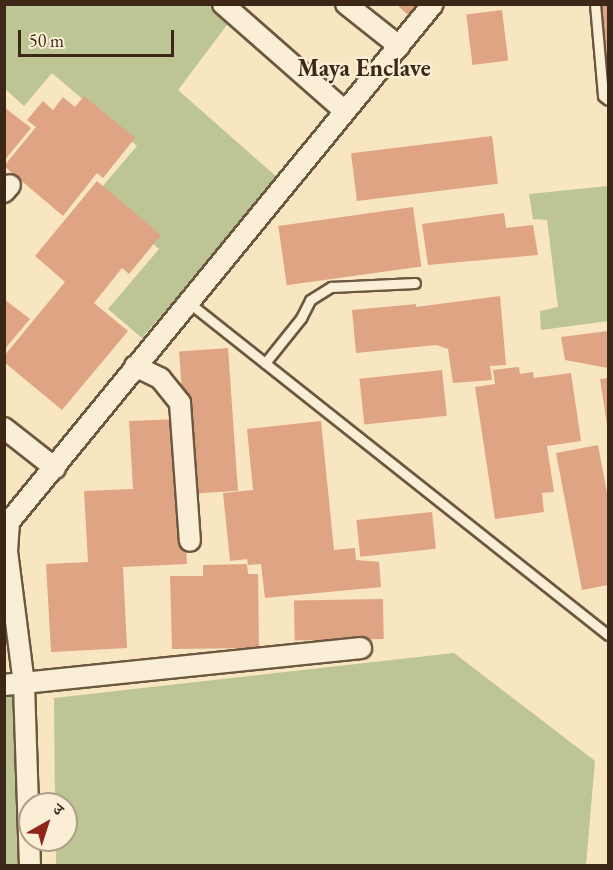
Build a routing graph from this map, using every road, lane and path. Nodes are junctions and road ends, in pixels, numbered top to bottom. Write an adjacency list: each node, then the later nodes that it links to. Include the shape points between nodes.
1 (223, 4): 7 (street)
2 (346, 4): 5 (street)
3 (433, 4): 5 (street)
4 (595, 4): 6 (lane, via 603,96)
5 (399, 46): 7 (street)
6 (609, 100)
7 (345, 111): 9 (street)
8 (415, 283): 10 (lane, via 331,287 310,300 301,318)
9 (188, 302): 10 (lane); 11 (street)
10 (265, 363): 15 (lane)
11 (135, 366): 13 (street); 14 (street, via 160,378 180,403)
12 (4, 428): 13 (street)
13 (55, 468): 17 (street, via 9,522)
14 (190, 541)
15 (609, 635)
16 (361, 648): 17 (street)
17 (14, 684): 18 (street)
18 (30, 866)

